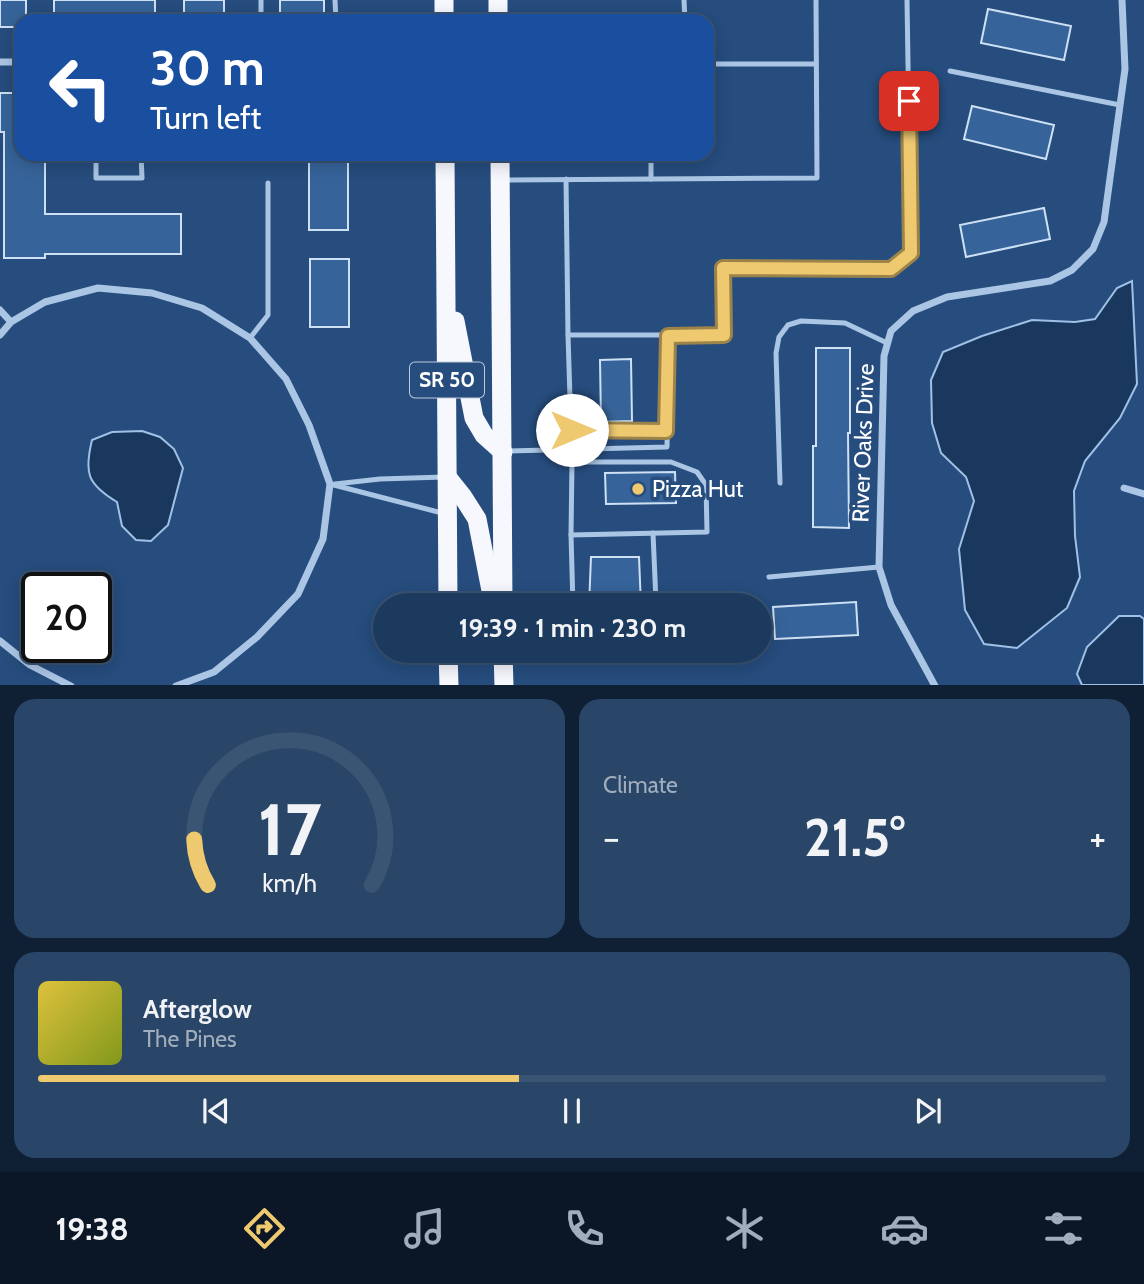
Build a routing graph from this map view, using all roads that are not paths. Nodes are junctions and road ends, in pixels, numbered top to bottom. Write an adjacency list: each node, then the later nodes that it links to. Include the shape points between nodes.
1 (816, 0): 5 (lane)
2 (907, 0): 22 (lane, via 911,253 891,269 723,268 724,335)
3 (1122, 0): 7 (street, River Oaks Drive, via 1125,69)
4 (714, 64): 5 (lane)
5 (817, 64): 14 (lane, via 817,178)
6 (950, 71): 7 (lane)
7 (1120, 106): 24 (street, River Oaks Drive, via 1104,222 1093,249 1072,270 1050,281 947,297 913,311 891,331)
8 (96, 161): 9 (lane, via 96,178 142,178)
9 (141, 161)
10 (445, 161): 17 (highway, SR 50)
11 (500, 161): 15 (highway, SR 50)
12 (651, 161): 14 (lane)
13 (566, 179): 14 (lane); 15 (lane); 21 (lane)
14 (651, 179)
15 (500, 180): 28 (highway, SR 50)
16 (268, 183): 23 (lane, via 268,315)
17 (446, 275): 28 (highway, via 474,418); 30 (highway, SR 50)
18 (0, 310): 19 (street)
19 (11, 322): 20 (street); 23 (street, via 46,302 98,288 152,293 202,309)
20 (0, 335)
21 (568, 335): 22 (lane); 25 (lane)
22 (668, 336): 26 (lane)
23 (250, 338): 32 (street, via 286,379)
24 (887, 343): 31 (lane, via 845,323 801,321 788,325 779,337 776,353); 38 (street, River Oaks Drive)
25 (572, 430): 26 (lane); 27 (lane)
26 (666, 431): 27 (lane, via 667,447)
27 (571, 449): 28 (lane); 29 (lane)
28 (503, 452): 42 (highway, SR 50)
29 (572, 462): 36 (lane, via 671,462 697,472 706,485 707,532); 37 (lane)
30 (447, 477): 32 (lane); 35 (highway, SR 50); 41 (highway, via 477,519)
31 (780, 483)
32 (330, 484): 35 (lane); 49 (street, via 323,539 298,594 257,637 214,672)
33 (1124, 488): 34 (street)
34 (1144, 494)
35 (447, 514): 40 (highway, SR 50)
36 (653, 533): 37 (lane); 44 (lane)
37 (571, 535): 43 (lane)
38 (879, 566): 39 (lane); 52 (street, River Oaks Drive, via 891,605)
39 (769, 577)
40 (448, 593)
41 (491, 593)
42 (503, 593)
43 (573, 593)
44 (656, 593)
45 (0, 641): 48 (street, via 30,665)
46 (448, 663): 50 (highway)
47 (503, 663): 51 (highway)
48 (71, 685)
49 (176, 685)
50 (449, 685)
51 (504, 685)
52 (935, 685)

